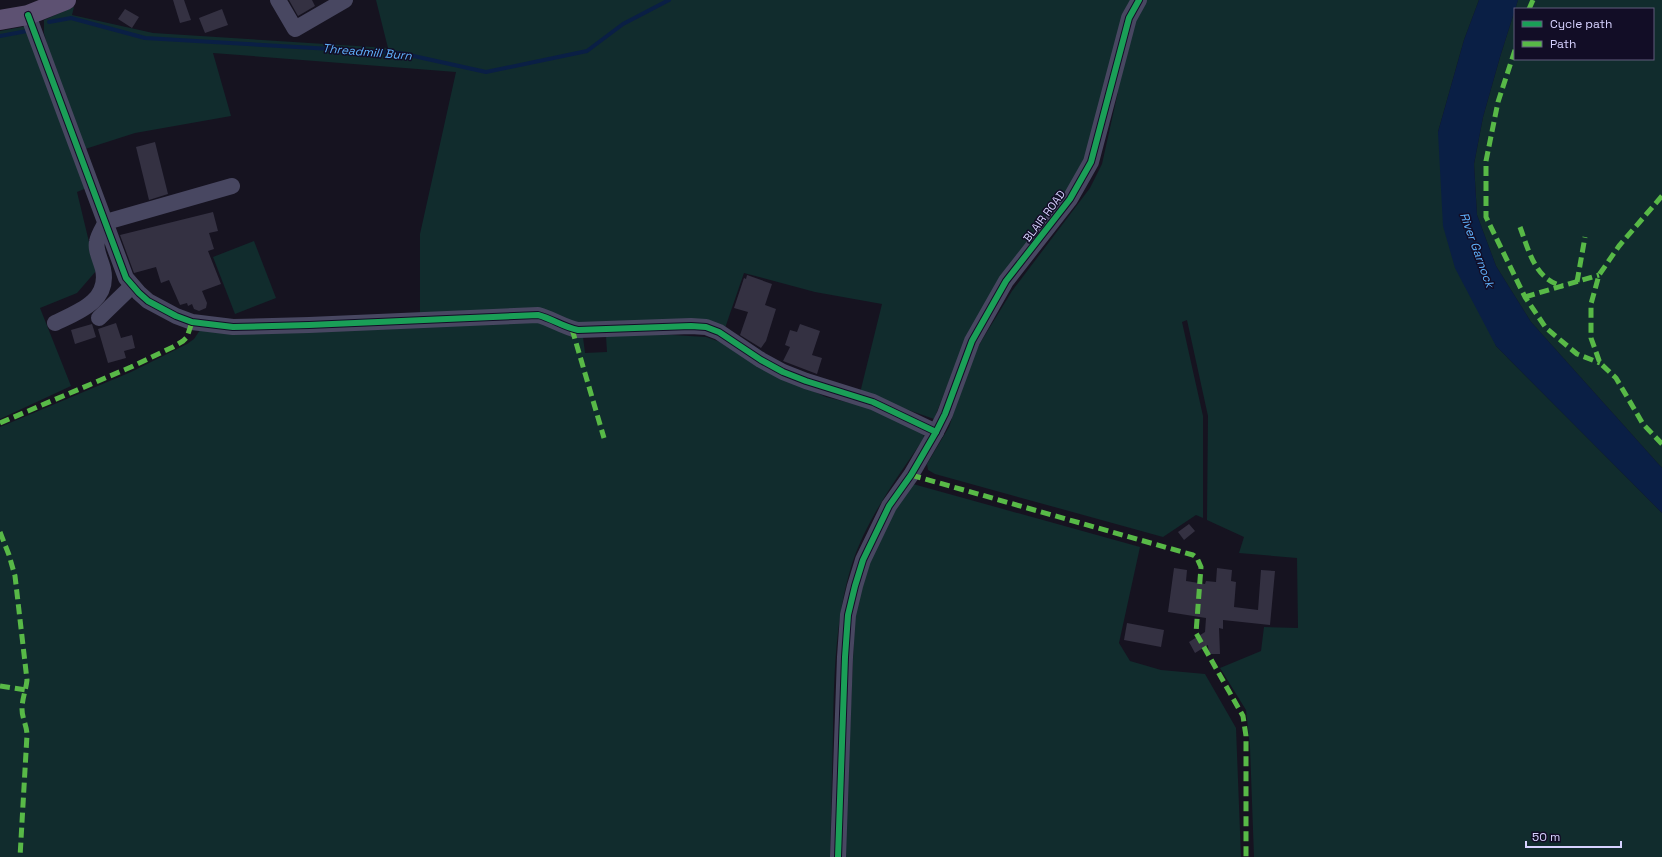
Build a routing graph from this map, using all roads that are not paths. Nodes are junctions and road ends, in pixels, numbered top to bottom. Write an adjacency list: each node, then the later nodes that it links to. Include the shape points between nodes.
1 (66, 0): 5 (main road)
2 (278, 0): 3 (street, via 295,29)
3 (345, 0)
4 (1140, 0): 12 (street, BLAIR ROAD, via 1129,18 1092,162 1070,199 1006,282 995,301 972,341)
5 (28, 15): 6 (main road); 8 (street)
6 (0, 20)
7 (232, 186): 8 (street)
8 (106, 222): 9 (street, via 126,278); 11 (street, via 96,243 103,270 102,290 87,308)
9 (132, 286): 10 (street); 12 (street, via 148,301 176,316 192,322 233,327 538,315 578,330 706,327 783,372 873,402)
10 (99, 318)
11 (55, 323)
12 (936, 432): 13 (street, BLAIR ROAD, via 876,530 863,560 848,615)
13 (838, 857)

